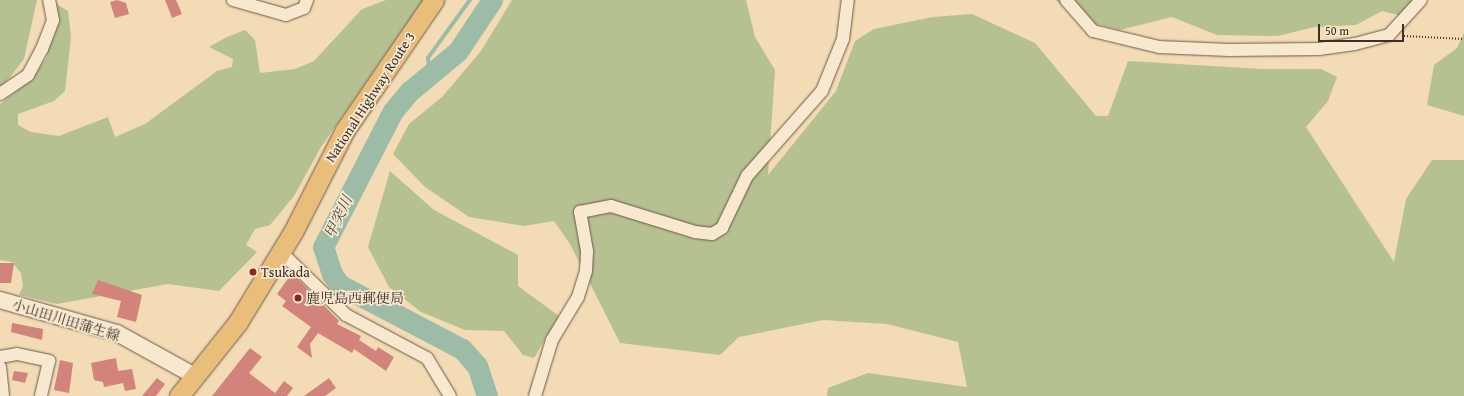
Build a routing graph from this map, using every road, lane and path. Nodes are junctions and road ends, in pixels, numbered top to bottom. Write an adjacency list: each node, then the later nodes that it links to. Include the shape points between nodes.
1 (49, 0): 10 (street, via 53,20 42,49 28,75)
2 (233, 0): 3 (street, via 286,15 304,8)
3 (307, 0)
4 (434, 0): 11 (highway, National Highway Route 3, via 345,130)
5 (848, 0): 20 (street, via 843,39 822,91 747,176 722,228 712,234 695,232 611,206 580,212 587,251 586,271 578,297 552,340)
6 (1066, 0): 8 (street, via 1093,31 1158,47 1319,49)
7 (1421, 0): 8 (street)
8 (1389, 35): 9 (path)
9 (1464, 39)
10 (0, 94)
11 (281, 252): 15 (highway, National Highway Route 3, via 238,322); 19 (street, via 346,314 427,358)
12 (0, 300): 15 (main road, 小山田川田蒲生線, via 112,331)
13 (0, 357): 17 (street, via 17,354 49,361)
14 (0, 367): 16 (street)
15 (195, 376): 18 (highway, National Highway Route 3)
16 (3, 396)
17 (41, 396)
18 (179, 396)
19 (450, 396)
20 (535, 396)

